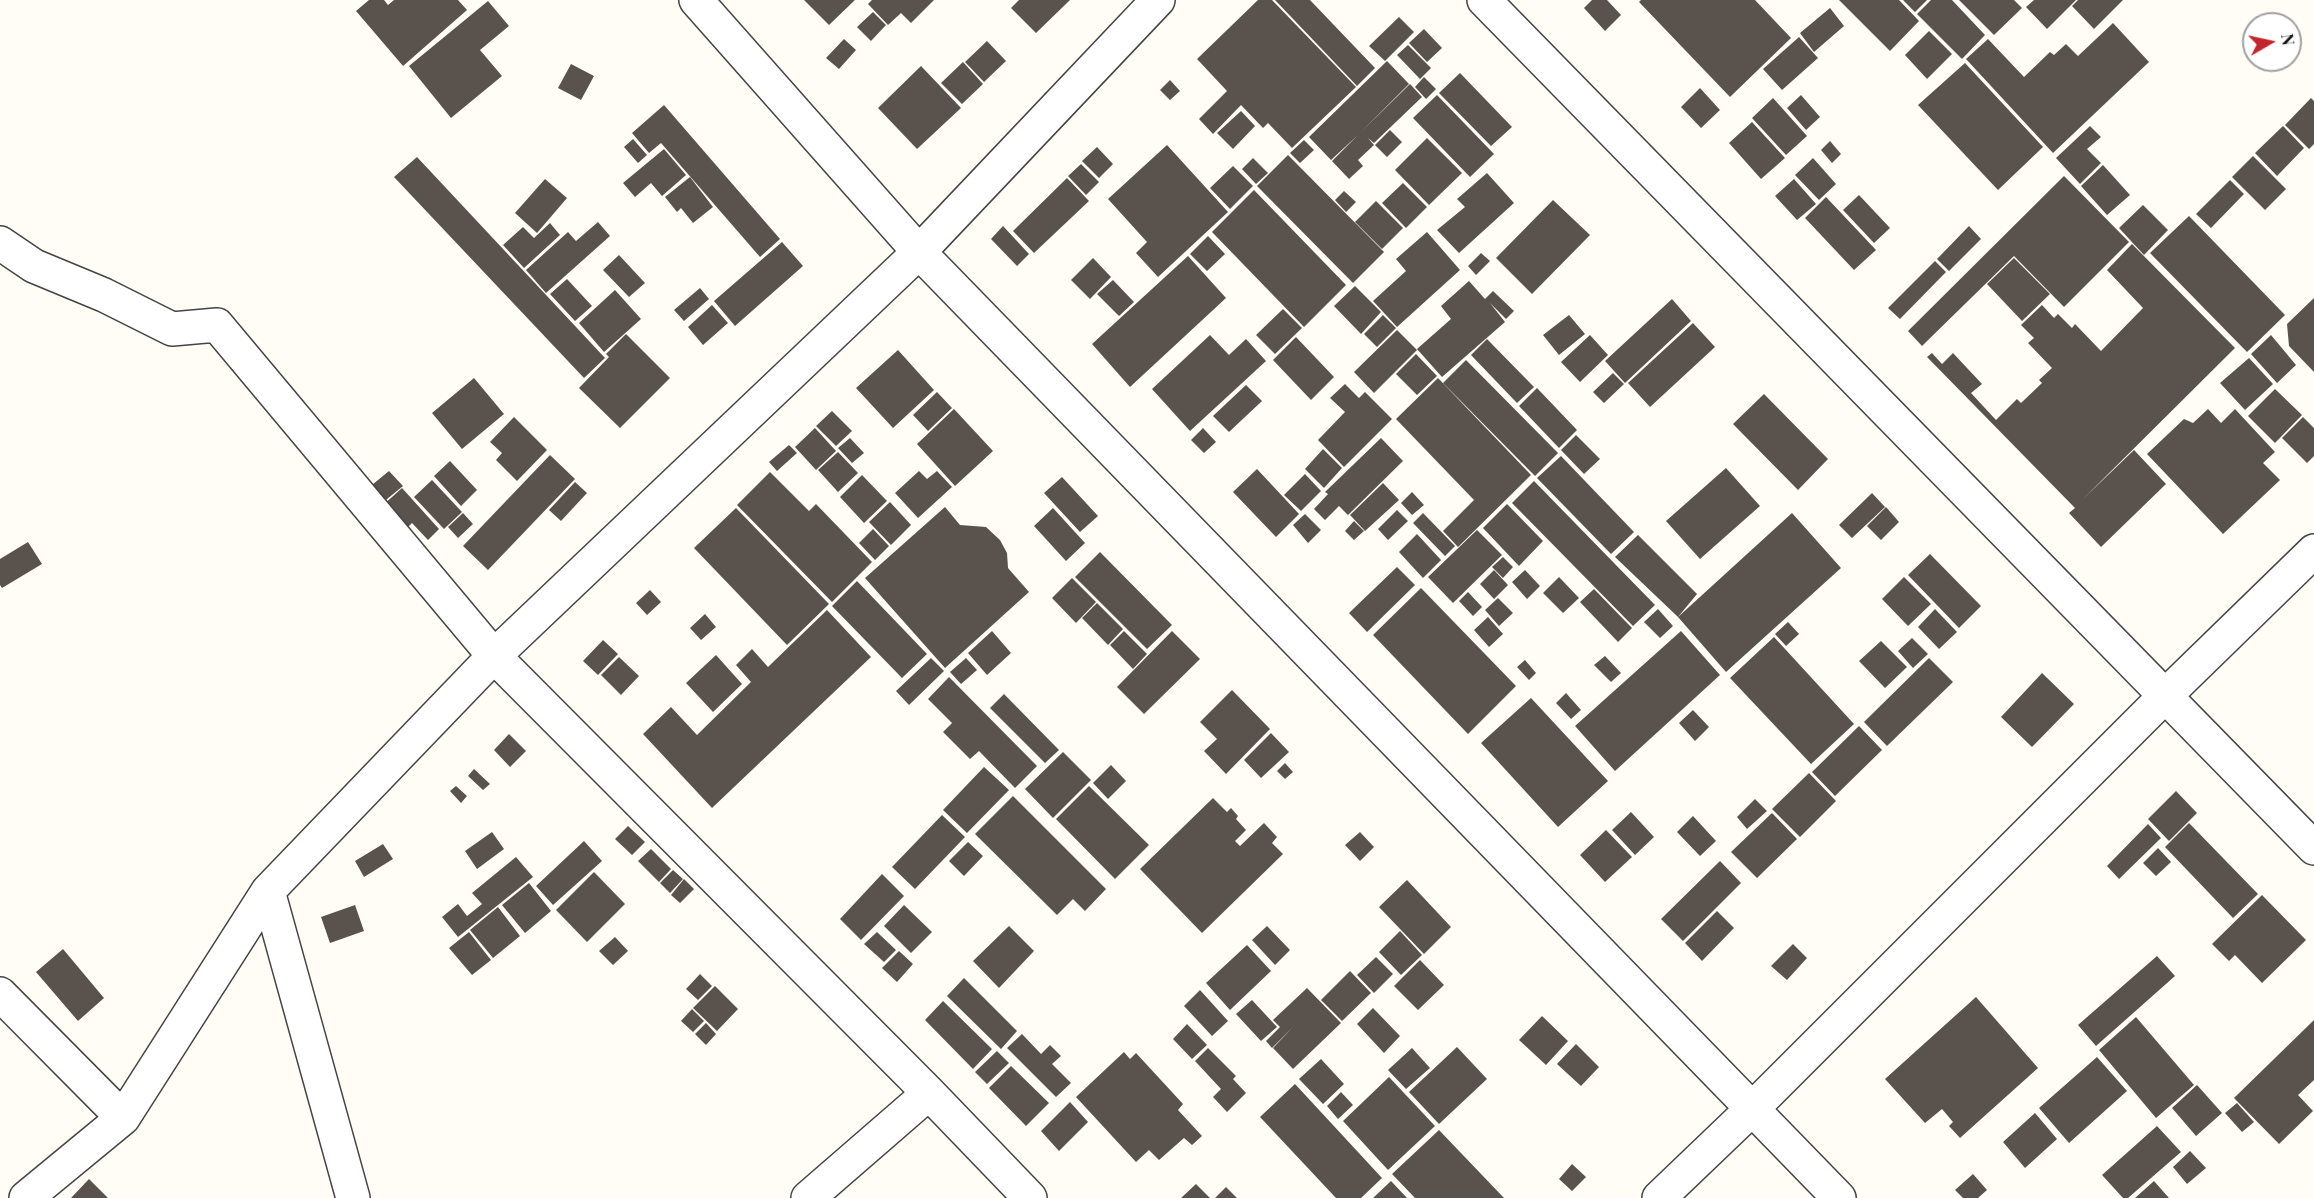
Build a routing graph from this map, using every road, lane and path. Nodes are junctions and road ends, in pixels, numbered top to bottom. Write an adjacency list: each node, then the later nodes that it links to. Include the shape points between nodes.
1 (696, 0): 5 (street)
2 (1158, 0): 5 (street)
3 (1484, 0): 8 (street)
4 (0, 243): 7 (street, via 34,266 172,329 217,325)
5 (919, 252): 7 (street); 13 (street)
6 (2314, 551): 8 (street)
7 (494, 656): 10 (street); 12 (street)
8 (2165, 696): 9 (street); 13 (street)
9 (2314, 848)
10 (268, 891): 14 (street); 16 (street)
11 (0, 994): 14 (street)
12 (929, 1093): 17 (street); 18 (street)
13 (1753, 1108): 19 (street); 20 (street)
14 (123, 1118): 15 (street)
15 (26, 1198)
16 (353, 1198)
17 (808, 1198)
18 (1030, 1198)
19 (1659, 1198)
20 (1839, 1198)

